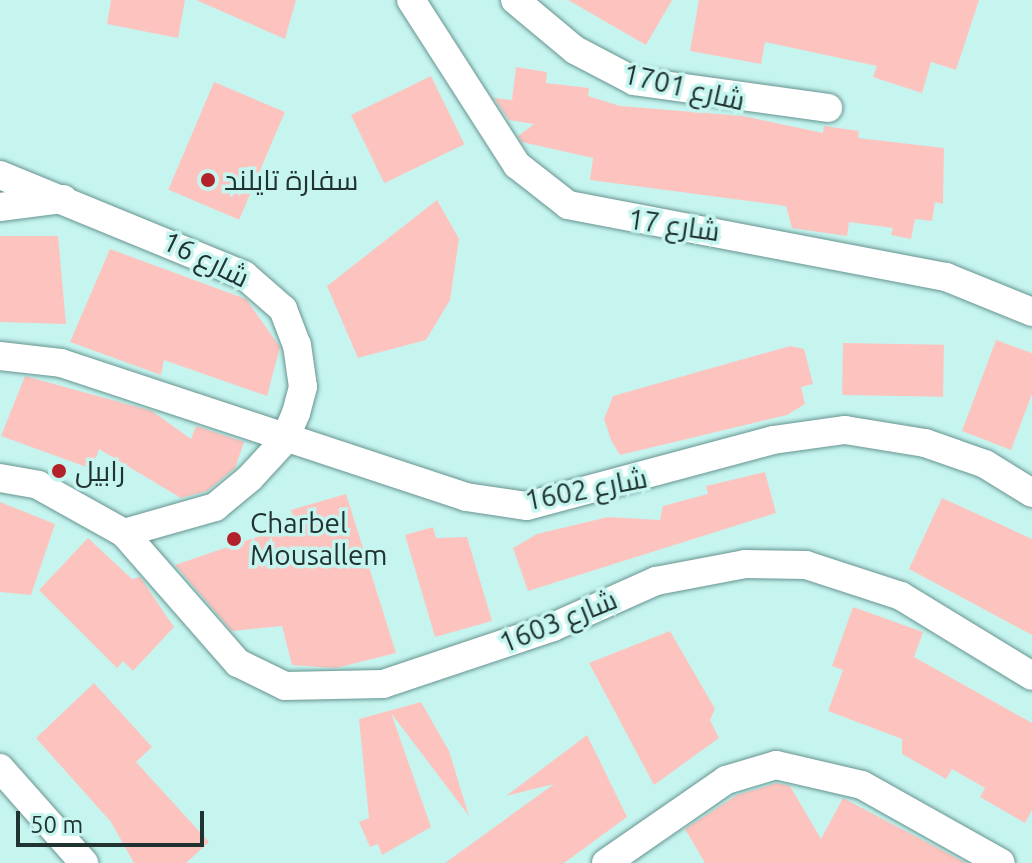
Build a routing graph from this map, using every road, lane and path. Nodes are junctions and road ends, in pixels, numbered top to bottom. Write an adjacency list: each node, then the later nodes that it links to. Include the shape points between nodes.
1 (411, 0): 7 (street, شارع 17, via 517,165 568,205 946,277)
2 (515, 0): 3 (street, شارع 1701, via 575,50 634,81)
3 (828, 108)
4 (0, 175): 5 (street, شارع 16)
5 (64, 199): 6 (street); 9 (street, شارع 16, via 244,275 283,309 303,387)
6 (0, 207)
7 (1032, 312)
8 (0, 356): 9 (street, شارع 1602, via 120,380)
9 (284, 441): 11 (street, شارع 1602, via 466,497 527,506 773,440 845,430 925,443 985,464); 12 (street, شارع 16, via 215,507)
10 (0, 478): 12 (street, via 38,485)
11 (1032, 493)
12 (124, 533): 13 (street, شارع 1603, via 238,663 297,688 346,690 414,676 656,581 745,564 806,565 901,596)
13 (1032, 676)
14 (0, 768): 15 (street)
15 (84, 863)
16 (606, 863): 17 (street, via 726,780 776,765 862,785)
17 (1001, 863)

